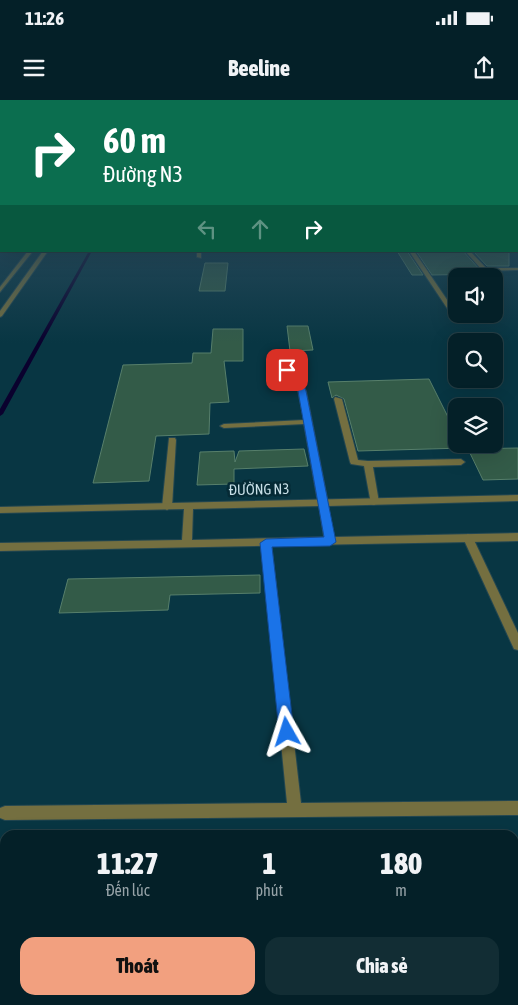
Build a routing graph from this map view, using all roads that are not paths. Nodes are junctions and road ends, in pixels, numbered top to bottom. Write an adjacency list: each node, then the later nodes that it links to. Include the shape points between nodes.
1 (25, 258): 6 (street)
2 (41, 258): 8 (street)
3 (416, 258): 7 (street)
4 (473, 258): 5 (street, via 484,270)
5 (518, 269)
6 (0, 290)
7 (448, 306)
8 (0, 315)
9 (277, 358): 11 (street, via 298,381)
10 (338, 399): 15 (street, via 354,462)
11 (308, 422): 12 (street); 18 (street)
12 (224, 426)
13 (172, 440): 20 (street)
14 (461, 462): 15 (street)
15 (368, 464): 17 (street)
16 (518, 498): 17 (street, ĐƯỜNG N3)
17 (374, 502): 18 (street, ĐƯỜNG N3)
18 (323, 503): 19 (street, ĐƯỜNG N3); 24 (street)
19 (189, 506): 20 (street, ĐƯỜNG N3); 26 (street)
20 (167, 507): 21 (street, ĐƯỜNG N3)
21 (0, 510)
22 (518, 537): 23 (street)
23 (468, 538): 24 (street); 28 (street)
24 (330, 542): 25 (street)
25 (266, 543): 26 (street); 30 (street)
26 (187, 544): 27 (street)
27 (0, 547)
28 (518, 645)
29 (518, 808): 30 (street)
30 (295, 810): 31 (street)
31 (5, 813)

